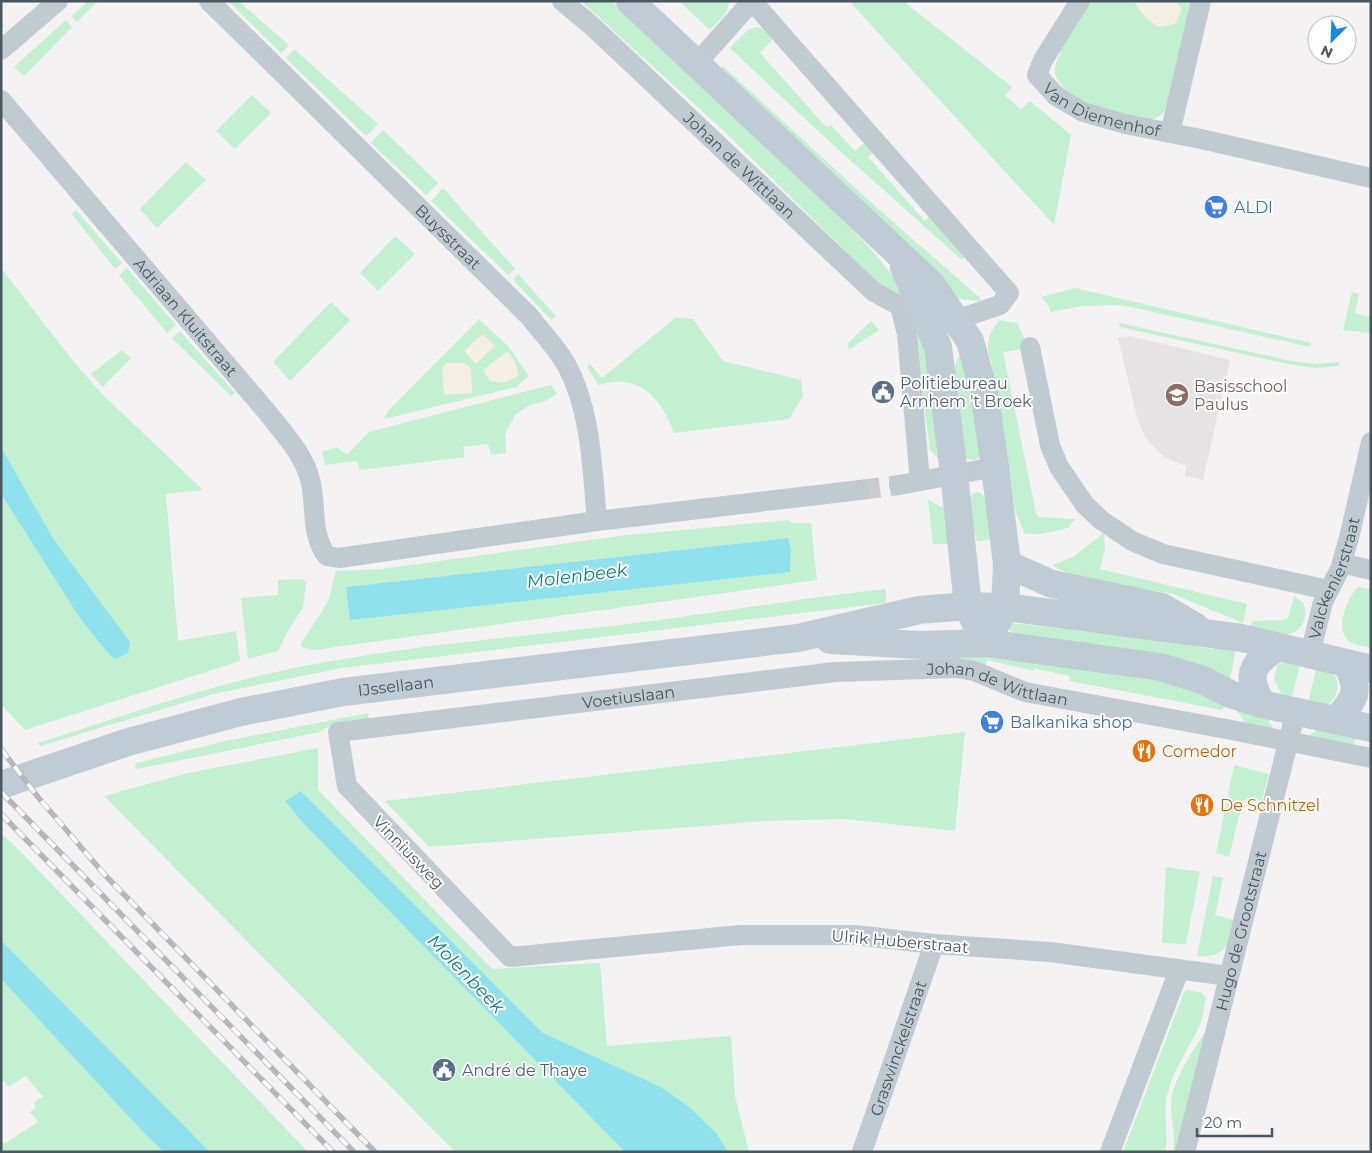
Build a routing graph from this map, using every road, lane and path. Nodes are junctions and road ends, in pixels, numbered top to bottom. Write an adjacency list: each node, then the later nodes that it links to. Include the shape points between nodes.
1 (58, 1): 8 (street)
2 (209, 1): 21 (street, Buysstraat, via 530,317 567,366 586,420)
3 (562, 1): 13 (street, Johan de Wittlaan, via 874,292)
4 (630, 1): 9 (main road, Johan de Wittlaan)
5 (752, 1): 9 (street); 13 (street, via 1009,293 1000,305)
6 (1080, 1): 11 (street, Van Diemenhof, via 1037,75 1056,96 1083,112)
7 (1200, 1): 11 (street, Van Diemenhof)
8 (1, 50)
9 (697, 63): 13 (main road, Johan de Wittlaan, via 898,255)
10 (1, 100): 21 (street, Adriaan Kluitstraat, via 301,456 311,482 319,546 327,556 339,558)
11 (1170, 133): 12 (street, Van Diemenhof)
12 (1371, 178)
13 (931, 327): 16 (main road, Johan de Wittlaan, via 970,341 984,391); 17 (main road, Johan de Wittlaan, via 938,347); 18 (street, Johan de Wittlaan)
14 (1030, 347): 25 (street, via 1050,445 1059,467 1085,505 1102,520 1132,541 1163,554)
15 (1371, 442): 22 (street, Valckenierstraat)
16 (995, 467): 17 (street); 23 (main road, Johan de Wittlaan)
17 (954, 473): 18 (street); 26 (main road, Johan de Wittlaan)
18 (920, 481): 19 (street)
19 (899, 485)
20 (860, 490): 21 (street)
21 (597, 521)
22 (1342, 563): 24 (street); 25 (street, Valckenierstraat)
23 (1007, 564): 27 (main road, Johan de Wittlaan); 28 (main road, via 1052,584 1162,607)
24 (1371, 570)
25 (1328, 590): 32 (street, Valckenierstraat)
26 (968, 606): 27 (main road); 29 (main road, via 919,610); 30 (main road, Johan de Wittlaan)
27 (1005, 607): 28 (main road); 30 (main road, Johan de Wittlaan)
28 (1206, 633): 31 (main road, via 1242,638)
29 (798, 638): 30 (main road, Johan de Wittlaan, via 920,645); 42 (main road, IJssellaan, via 343,692 241,712 128,742)
30 (986, 643): 35 (main road, Johan de Wittlaan, via 1160,668 1203,680 1230,694)
31 (1276, 648): 32 (main road); 35 (main road, via 1253,667 1252,684)
32 (1310, 654): 33 (main road)
33 (1358, 666): 37 (main road, via 1355,695)
34 (919, 669): 39 (street, Voetiuslaan, via 835,672); 40 (street, Johan de Wittlaan, via 974,670 1025,692)
35 (1262, 704): 36 (main road, Johan de Wittlaan)
36 (1296, 712): 37 (main road, Johan de Wittlaan); 40 (street, Hugo de Grootstraat)
37 (1336, 720): 38 (main road, Johan de Wittlaan)
38 (1371, 728)
39 (338, 732): 44 (street, Vinniusweg, via 347,786)
40 (1288, 742): 41 (street, Johan de Wittlaan); 46 (street, Hugo de Grootstraat)
41 (1371, 758)
42 (1, 785)
43 (934, 944): 44 (street, Ulrik Huberstraat, via 855,935 741,935); 45 (street, Ulrik Huberstraat, via 1050,952); 47 (street, Graswinckelstraat)
44 (510, 957)
45 (1179, 970): 46 (street, Ulrik Huberstraat); 48 (street)
46 (1229, 976): 49 (street, Hugo de Grootstraat)
47 (862, 1152)
48 (1110, 1152)
49 (1185, 1152)

